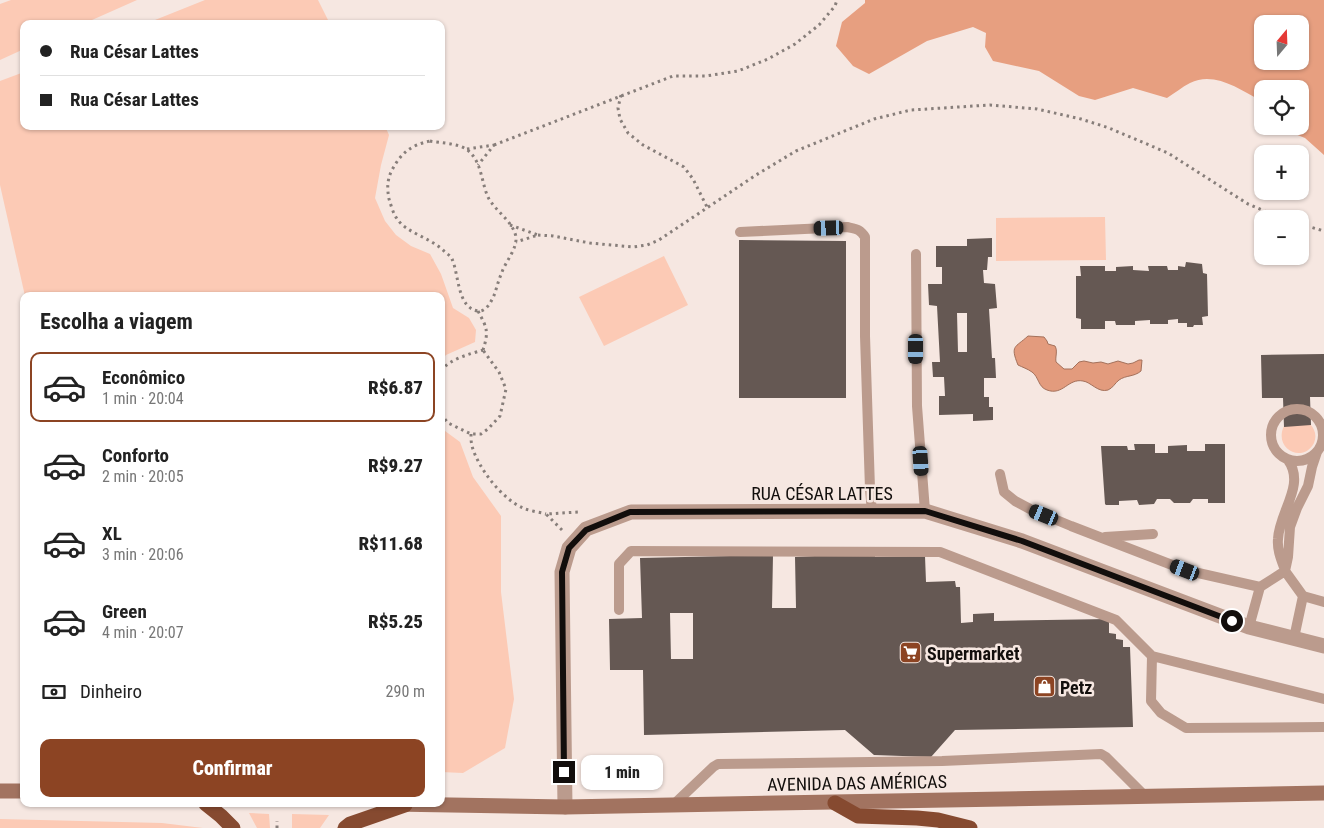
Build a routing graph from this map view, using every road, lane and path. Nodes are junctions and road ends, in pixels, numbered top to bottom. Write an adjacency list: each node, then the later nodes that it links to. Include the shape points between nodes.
1 (837, 0): 2 (path, via 819,24 768,59 738,71 706,76 672,76)
2 (621, 95): 3 (path); 6 (path, via 620,119 628,133 684,167)
3 (494, 144): 4 (path); 5 (path)
4 (466, 149): 5 (path); 15 (path, via 430,141 413,147 398,161 387,187 398,220 433,241 452,259 460,294 464,302)
5 (478, 166): 8 (path, via 489,197)
6 (707, 207): 7 (path, via 796,151 874,119 911,110 990,105 1037,109 1109,128 1168,153); 12 (path, via 647,246 590,243)
7 (1262, 210)
8 (510, 225): 12 (path); 13 (path)
9 (1309, 227): 10 (path)
10 (1324, 231)
11 (740, 232): 25 (lane, via 847,227 862,231 865,237 865,336)
12 (538, 235): 13 (path)
13 (516, 242): 15 (path, via 489,305)
14 (916, 254): 23 (lane, via 917,406)
15 (478, 311): 16 (path, via 487,332)
16 (483, 350): 17 (path); 19 (path, via 499,372 506,389 500,416 481,434)
17 (445, 366)
18 (445, 419): 19 (path)
19 (471, 434): 26 (path, via 478,460 494,485 523,508)
20 (1317, 452): 21 (lane, via 1306,460); 21 (lane, via 1323,442 1322,425 1311,412 1294,408 1279,416 1271,431 1274,448); 30 (lane, via 1308,486 1290,527)
21 (1288, 460): 30 (lane, via 1296,481 1278,538)
22 (1000, 474): 29 (lane, via 1004,492 1015,501)
23 (925, 511): 25 (street, RUA CÉSAR LATTES); 35 (street, RUA CÉSAR LATTES, via 1022,541)
24 (579, 512): 26 (path)
25 (872, 512): 50 (street, RUA CÉSAR LATTES, via 630,512 586,530 569,548 562,572)
26 (546, 514): 27 (path)
27 (563, 531)
28 (1153, 534): 29 (lane)
29 (1099, 537): 31 (lane, via 1161,555 1185,570)
30 (1285, 571): 31 (lane); 32 (lane)
31 (1260, 587): 35 (lane)
32 (1303, 596): 33 (lane); 36 (lane)
33 (1324, 602)
34 (620, 610): 38 (lane, via 619,564 631,551 940,552 1116,620)
35 (1249, 627): 36 (street, RUA CÉSAR LATTES)
36 (1294, 638): 37 (street, RUA CÉSAR LATTES)
37 (1324, 646)
38 (1152, 656): 39 (lane); 40 (lane, via 1152,702 1160,713 1186,728)
39 (1324, 699)
40 (1324, 727)
41 (0, 791): 42 (main road)
42 (20, 791)
43 (1324, 793): 44 (main road, AVENIDA DAS AMÉRICAS)
44 (1145, 796): 45 (main road, AVENIDA DAS AMÉRICAS); 47 (lane, via 1101,754 942,761 718,764)
45 (835, 802): 47 (main road, AVENIDA DAS AMÉRICAS); 55 (highway, via 858,816 938,820)
46 (445, 805): 50 (main road, AVENIDA DAS AMÉRICAS)
47 (673, 805): 50 (main road, AVENIDA DAS AMÉRICAS)
48 (210, 807): 52 (highway)
49 (391, 807): 54 (highway)
50 (564, 807)
51 (278, 821): 53 (path)
52 (233, 828)
53 (278, 828)
54 (344, 828)
55 (970, 828)

